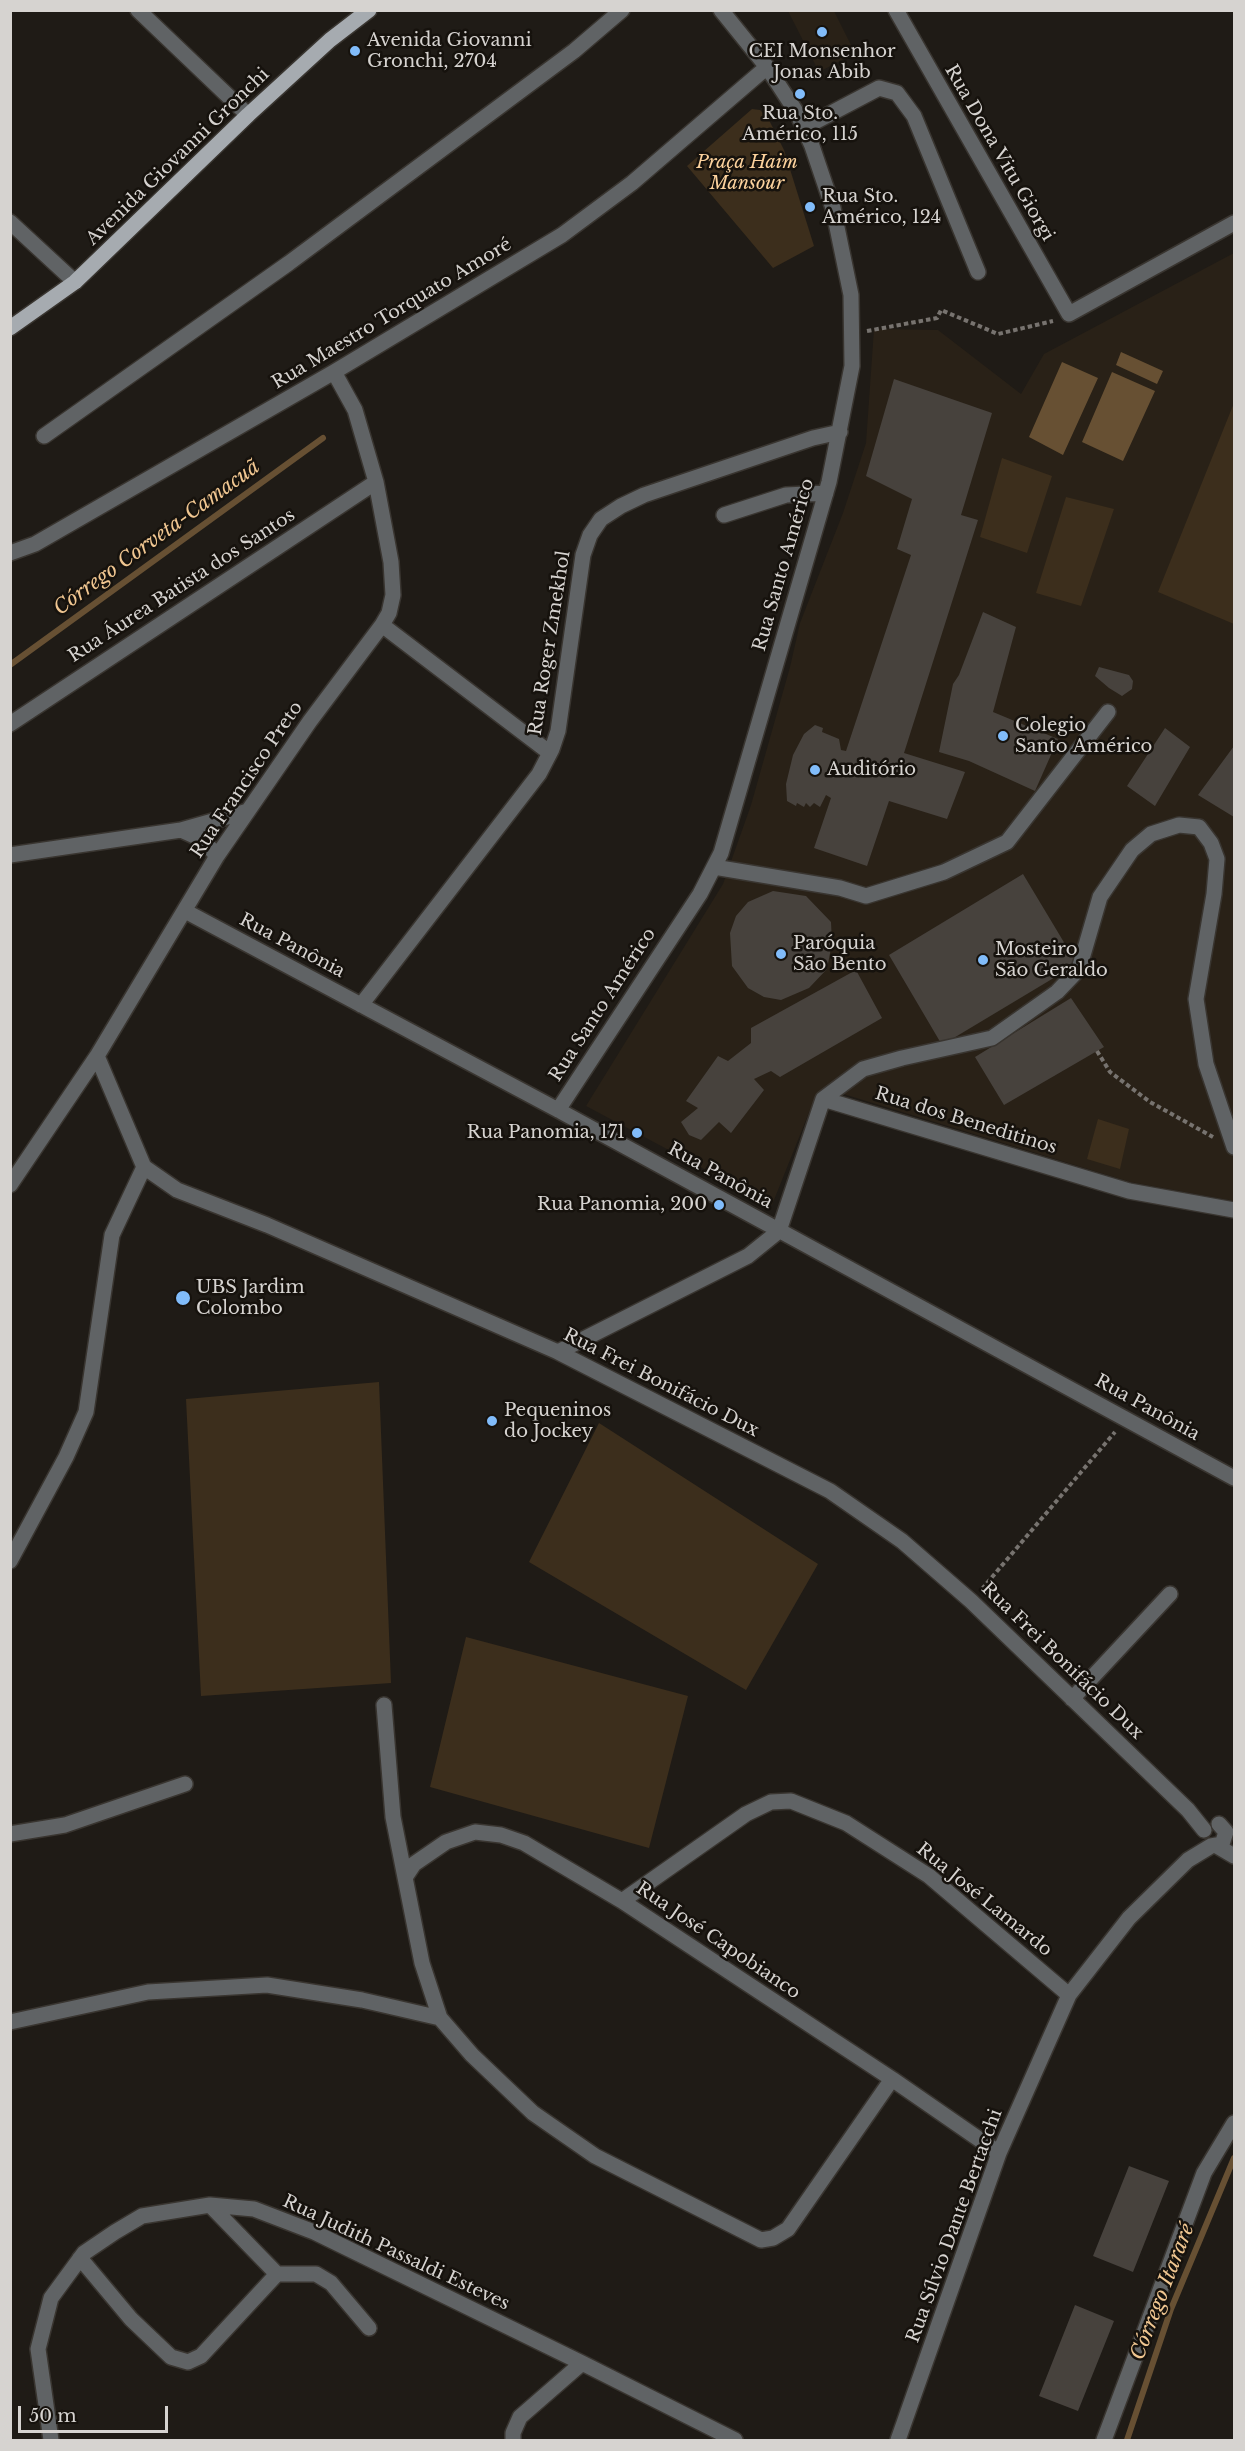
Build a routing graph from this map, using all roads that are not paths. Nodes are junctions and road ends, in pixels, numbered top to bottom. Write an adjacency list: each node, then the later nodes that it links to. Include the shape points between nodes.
1 (138, 10): 7 (street)
2 (369, 10): 7 (main road, Avenida Giovanni Gronchi)
3 (622, 10): 16 (street, via 574,51 289,263)
4 (721, 10): 6 (street, Rua Santo Américo)
5 (896, 10): 10 (street, Rua Dona Vitu Giorgi, via 1069,314)
6 (767, 67): 8 (street, Rua Santo Américo); 14 (street, Rua Maestro Torquato Amoré, via 632,183 562,235)
7 (248, 115): 12 (main road, Avenida Giovanni Gronchi)
8 (803, 128): 11 (street, via 879,88 897,93 914,116); 15 (street, Rua Santo Américo, via 832,208 850,295 852,366)
9 (10, 222): 12 (street)
10 (1234, 223)
11 (978, 272)
12 (75, 282): 13 (main road, Avenida Giovanni Gronchi)
13 (10, 328)
14 (334, 372): 17 (street, Rua Francisco Preto, via 355,410); 20 (street, Rua Maestro Torquato Amoré, via 35,544)
15 (840, 432): 18 (street, Rua Santo Américo); 24 (street, Rua Roger Zmekhol, via 644,495 602,519 590,535 583,555 558,730)
16 (44, 436)
17 (376, 482): 21 (street, Rua Francisco Preto, via 393,595); 23 (street, Rua Áurea Batista dos Santos)
18 (826, 493): 19 (street, via 786,495); 31 (street, Rua Santo Américo)
19 (724, 515)
20 (10, 554)
21 (382, 625): 24 (street); 25 (street, Rua Francisco Preto)
22 (1107, 712): 31 (street, via 1007,842 944,872 866,896)
23 (10, 724)
24 (550, 753): 33 (street, Rua Roger Zmekhol, via 539,774)
25 (248, 811): 26 (street); 30 (street, Rua Francisco Preto)
26 (223, 818): 27 (street); 28 (street)
27 (181, 830): 28 (street); 29 (street)
28 (203, 840): 30 (street)
29 (10, 855)
30 (218, 856): 32 (street, Rua Francisco Preto)
31 (714, 867): 36 (street, Rua Santo Américo)
32 (185, 911): 33 (street, Rua Panônia); 34 (street, Rua Francisco Preto)
33 (361, 1005): 36 (street, Rua Panônia)
34 (97, 1056): 38 (street); 39 (street, Rua Francisco Preto)
35 (824, 1099): 37 (street, via 863,1069 992,1038 1057,992 1079,969 1100,897 1132,850 1150,834 1179,825 1198,827 1211,843 1217,859 1196,999 1206,1065); 40 (street, Rua dos Beneditinos, via 1129,1191); 41 (street)
36 (558, 1110): 41 (street, Rua Panônia)
37 (1234, 1146)
38 (144, 1167): 42 (street, Rua Frei Bonifácio Dux, via 177,1190); 44 (street, via 112,1235 86,1412)
39 (10, 1185)
40 (1234, 1210)
41 (779, 1231): 42 (street, via 748,1256); 43 (street, Rua Panônia)
42 (558, 1352): 46 (street, Rua Frei Bonifácio Dux, via 830,1491 902,1541 971,1601)
43 (1234, 1478)
44 (10, 1561)
45 (1170, 1593): 46 (street)
46 (1072, 1699): 51 (street, Rua Frei Bonifácio Dux)
47 (384, 1705): 53 (street, via 393,1817)
48 (184, 1784): 50 (street, via 65,1825)
49 (1234, 1818): 51 (street)
50 (10, 1834)
51 (1217, 1834): 52 (street, Rua Frei Bonifácio Dux); 55 (street, Rua Sílvio Dante Bertacchi, via 1129,1918)
52 (1234, 1854)
53 (406, 1876): 54 (street, Rua José Capobianco, via 414,1864 446,1842 475,1832 524,1843); 56 (street, via 422,1963)
54 (622, 1901): 55 (street, Rua José Lamardo, via 746,1814 771,1802 791,1801 846,1823 929,1876); 58 (street, Rua José Capobianco)
55 (1069, 1995): 60 (street, Rua Sílvio Dante Bertacchi)
56 (440, 2018): 57 (street, via 362,2000 267,1985 148,1992); 58 (street, via 472,2055 533,2113 595,2157 760,2240 788,2229)
57 (10, 2022)
58 (892, 2079): 60 (street, Rua José Capobianco)
59 (1234, 2123): 70 (street, via 1204,2174)
60 (999, 2153): 69 (street, Rua Sílvio Dante Bertacchi)
61 (210, 2205): 62 (street, Rua Judith Passaldi Esteves, via 142,2216); 63 (street); 65 (street, Rua Judith Passaldi Esteves, via 254,2209 314,2232)
62 (80, 2258): 63 (street, via 131,2319 171,2356 188,2362 201,2356); 66 (street, Rua Judith Passaldi Esteves, via 51,2298 38,2349)
63 (277, 2274): 64 (street, via 316,2274 331,2283)
64 (369, 2328)
65 (582, 2363): 67 (street, via 520,2417); 68 (street, Rua Judith Passaldi Esteves)
66 (51, 2440)
67 (513, 2440)
68 (735, 2440)
69 (898, 2440)
70 (1104, 2440)

